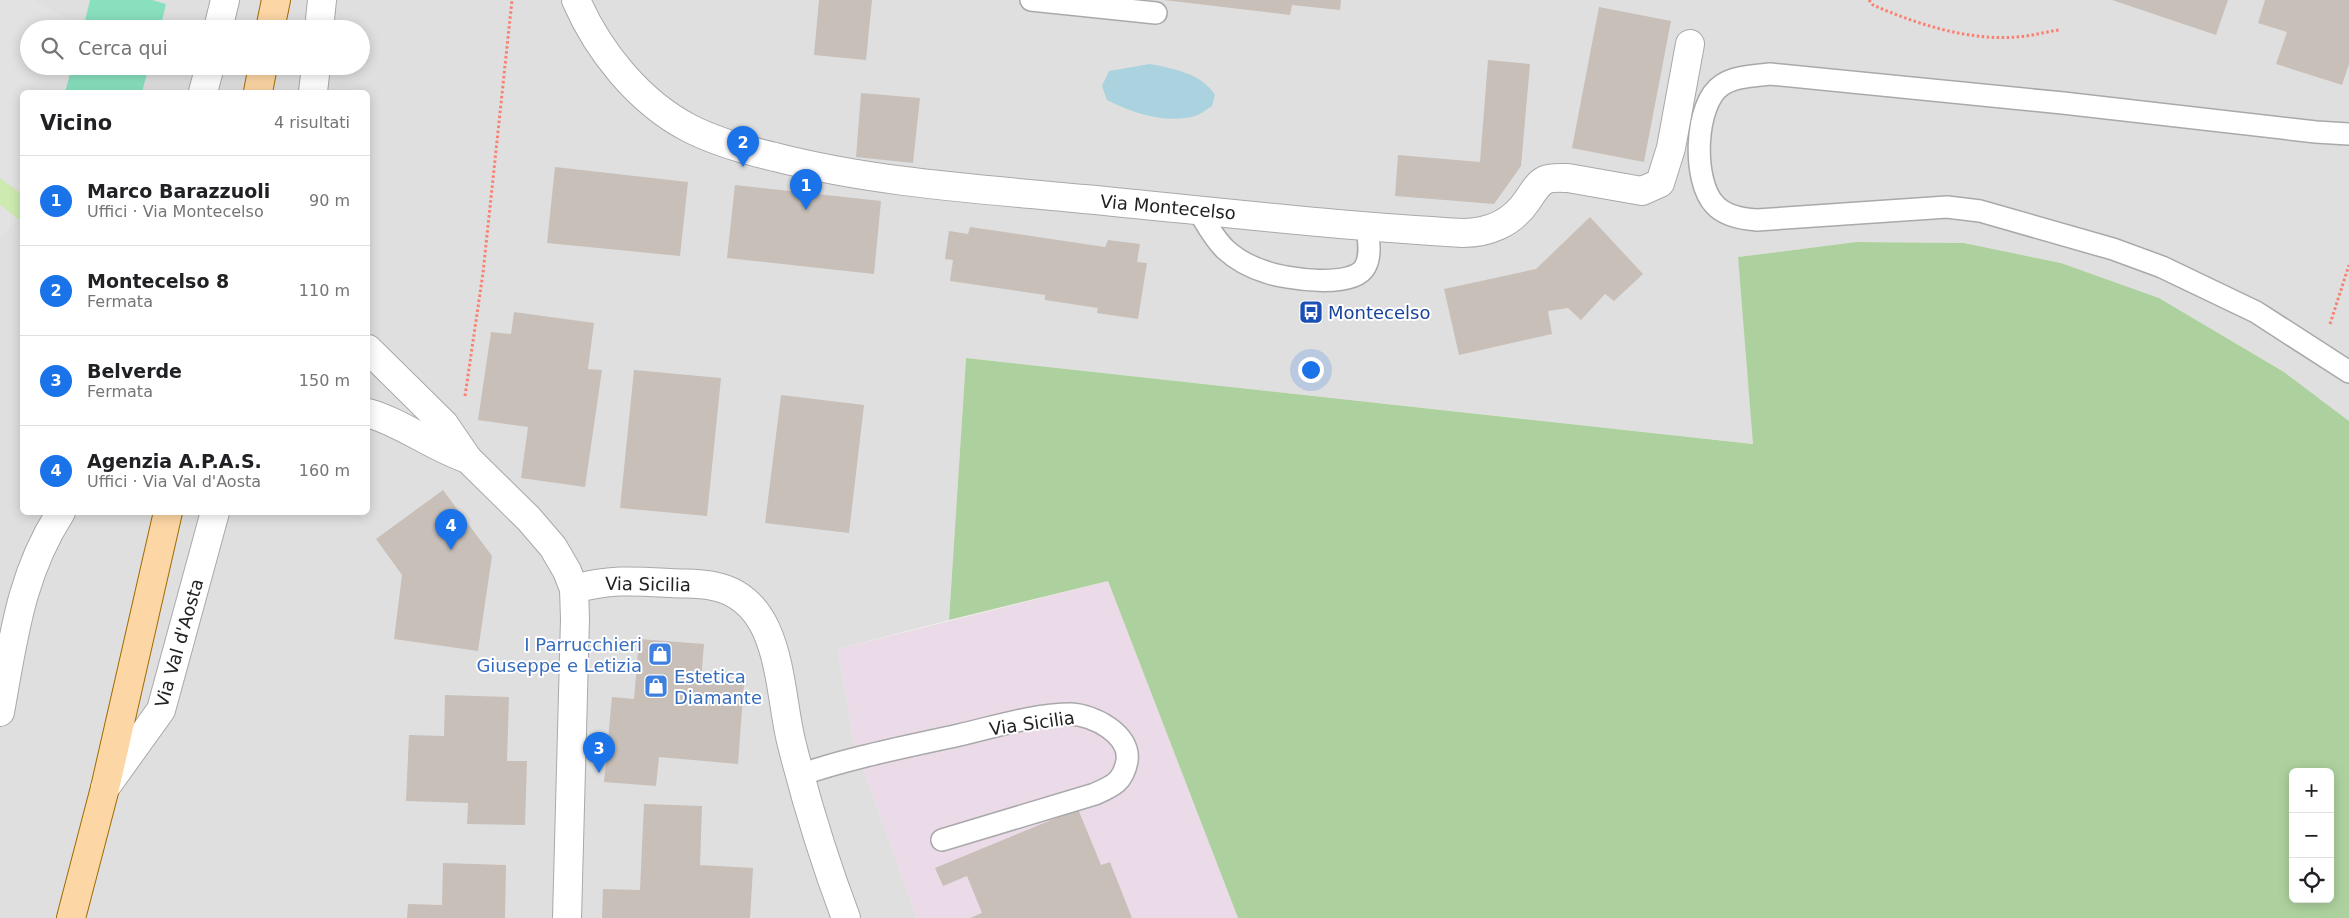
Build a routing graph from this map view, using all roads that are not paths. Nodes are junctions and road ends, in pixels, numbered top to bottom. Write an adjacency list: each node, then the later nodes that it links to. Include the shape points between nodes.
1 (225, 0): 7 (street)
2 (276, 0): 8 (main road)
3 (322, 0): 9 (street)
4 (576, 0): 18 (street, Via Montecelso, via 595,36 647,98 676,121 727,144 803,164 881,178)
5 (1031, 0): 6 (lane)
6 (1156, 13)
7 (220, 20)
8 (272, 20)
9 (320, 20)
10 (1690, 44): 19 (street, Via Montecelso, via 1666,170 1655,187 1642,191 1568,178 1545,180 1512,217 1494,229 1480,233 1428,232)
11 (208, 75): 14 (street)
12 (261, 75): 15 (main road)
13 (315, 75): 16 (street)
14 (204, 90)
15 (258, 90)
16 (313, 90)
17 (2349, 134): 21 (lane, via 1770,74 1721,85 1708,101 1700,136 1700,171 1708,196 1725,213 1757,220 1947,207 1980,211 2113,249 2162,267 2256,312)
18 (1198, 210): 19 (street, Via Montecelso); 19 (lane, via 1216,240 1237,258 1268,273 1302,279 1345,279 1365,268)
19 (1367, 225)
20 (370, 351): 23 (street, via 444,424)
21 (2349, 372)
22 (370, 414): 23 (street)
23 (468, 459): 27 (street, via 542,533 562,559)
24 (59, 515): 28 (street, via 40,549 22,595)
25 (167, 515): 30 (main road)
26 (214, 515): 30 (street, Via Val d'Aosta, via 161,710)
27 (574, 589): 29 (street, Via Sicilia, via 608,581 704,585 723,589 744,600 762,621 772,646); 33 (street)
28 (0, 712)
29 (800, 775): 31 (lane, Via Sicilia, via 838,762 979,730 1071,714 1105,725 1126,748 1128,758 1117,784 1095,794); 34 (street, Via Sicilia)
30 (105, 788): 32 (main road)
31 (942, 840)
32 (71, 918)
33 (567, 918)
34 (846, 918)

